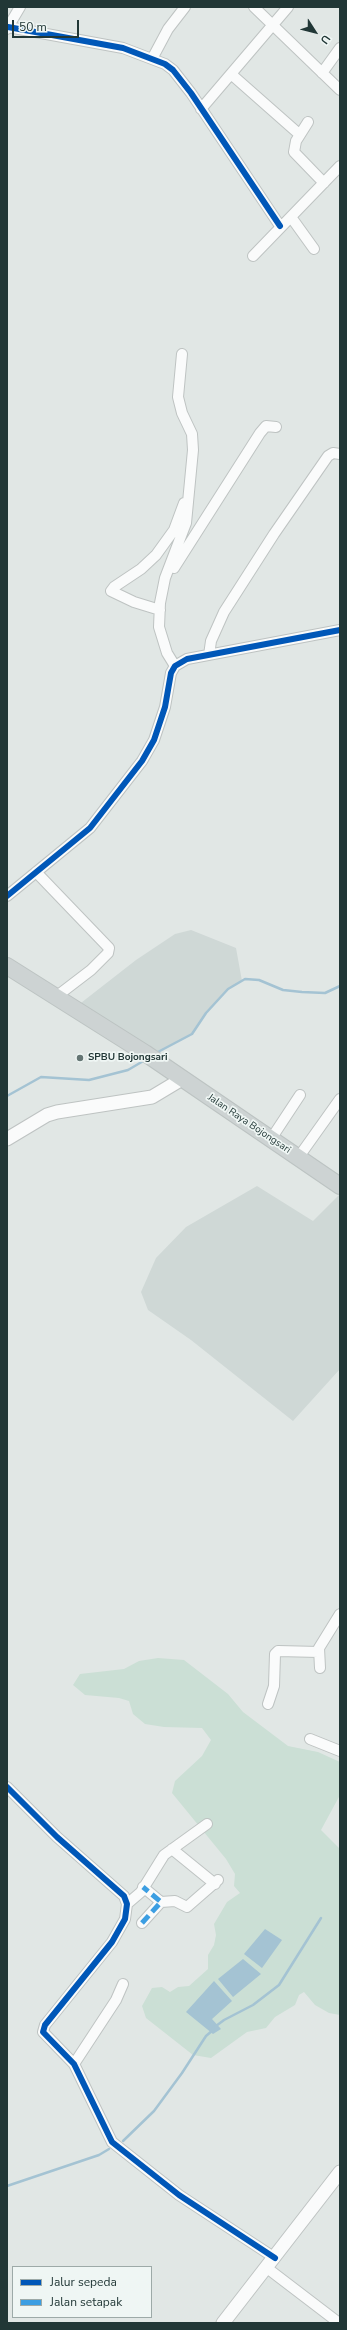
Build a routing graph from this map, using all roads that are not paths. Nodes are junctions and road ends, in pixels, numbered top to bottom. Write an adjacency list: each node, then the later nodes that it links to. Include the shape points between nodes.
1 (20, 7): 6 (street)
2 (185, 7): 8 (street, via 168,29)
3 (254, 7): 5 (street)
4 (288, 7): 5 (street)
5 (272, 24): 9 (street); 10 (street)
6 (8, 28): 8 (street, via 123,48)
7 (340, 48): 9 (street)
8 (152, 59): 12 (street, via 173,70)
9 (322, 73): 11 (street)
10 (231, 74): 12 (street); 14 (street)
11 (340, 90)
12 (201, 109): 18 (street)
13 (308, 122): 14 (street)
14 (299, 134): 16 (street, via 294,152)
15 (340, 168): 16 (street)
16 (324, 183): 17 (street)
17 (291, 217): 18 (street); 19 (street)
18 (280, 226): 20 (street)
19 (314, 250)
20 (253, 256)
21 (182, 354): 24 (street, via 178,397 193,440)
22 (276, 427): 25 (street, via 266,426 175,568)
23 (340, 454): 28 (street, via 333,453 328,456 274,534 224,612 211,641)
24 (188, 491): 25 (street, via 186,524); 26 (street, via 174,530 160,550 150,562 117,584 112,591 134,602)
25 (165, 578): 26 (street)
26 (160, 610): 29 (street, via 159,627 167,653)
27 (340, 630): 28 (street)
28 (209, 655): 29 (street, via 187,659)
29 (175, 666): 30 (street, via 154,740 142,761 90,828)
30 (36, 872): 31 (street); 33 (street, via 109,948 108,953 91,970)
31 (7, 896)
32 (7, 966): 33 (main road, Jalan Raya Bojongsari)
33 (57, 996): 34 (main road, Jalan Raya Bojongsari)
34 (182, 1079): 37 (street, via 152,1097 47,1115); 38 (main road, Jalan Raya Bojongsari)
35 (300, 1095): 38 (street)
36 (340, 1099): 39 (street)
37 (7, 1139)
38 (271, 1139): 39 (main road, Jalan Raya Bojongsari)
39 (298, 1158): 40 (main road, Jalan Raya Bojongsari)
40 (340, 1186)
41 (340, 1614): 42 (street)
42 (319, 1652): 43 (street); 44 (street, via 275,1654 274,1686)
43 (320, 1668)
44 (268, 1704)
45 (310, 1739): 46 (street)
46 (340, 1751)
47 (7, 1787): 52 (street, via 57,1837 124,1896)
48 (207, 1824): 49 (street)
49 (172, 1848): 50 (street, via 160,1860); 51 (street, via 216,1882 188,1907 175,1901)
50 (143, 1887): 51 (street); 52 (street)
51 (162, 1902): 53 (street)
52 (127, 1904): 55 (street, via 125,1919 112,1942 43,2029)
53 (142, 1923)
54 (123, 1984): 55 (street, via 116,2000)
55 (74, 2064): 57 (street, via 112,2142)
56 (340, 2172): 57 (street)
57 (271, 2263): 58 (street); 59 (street)
58 (223, 2323)
59 (339, 2323)

